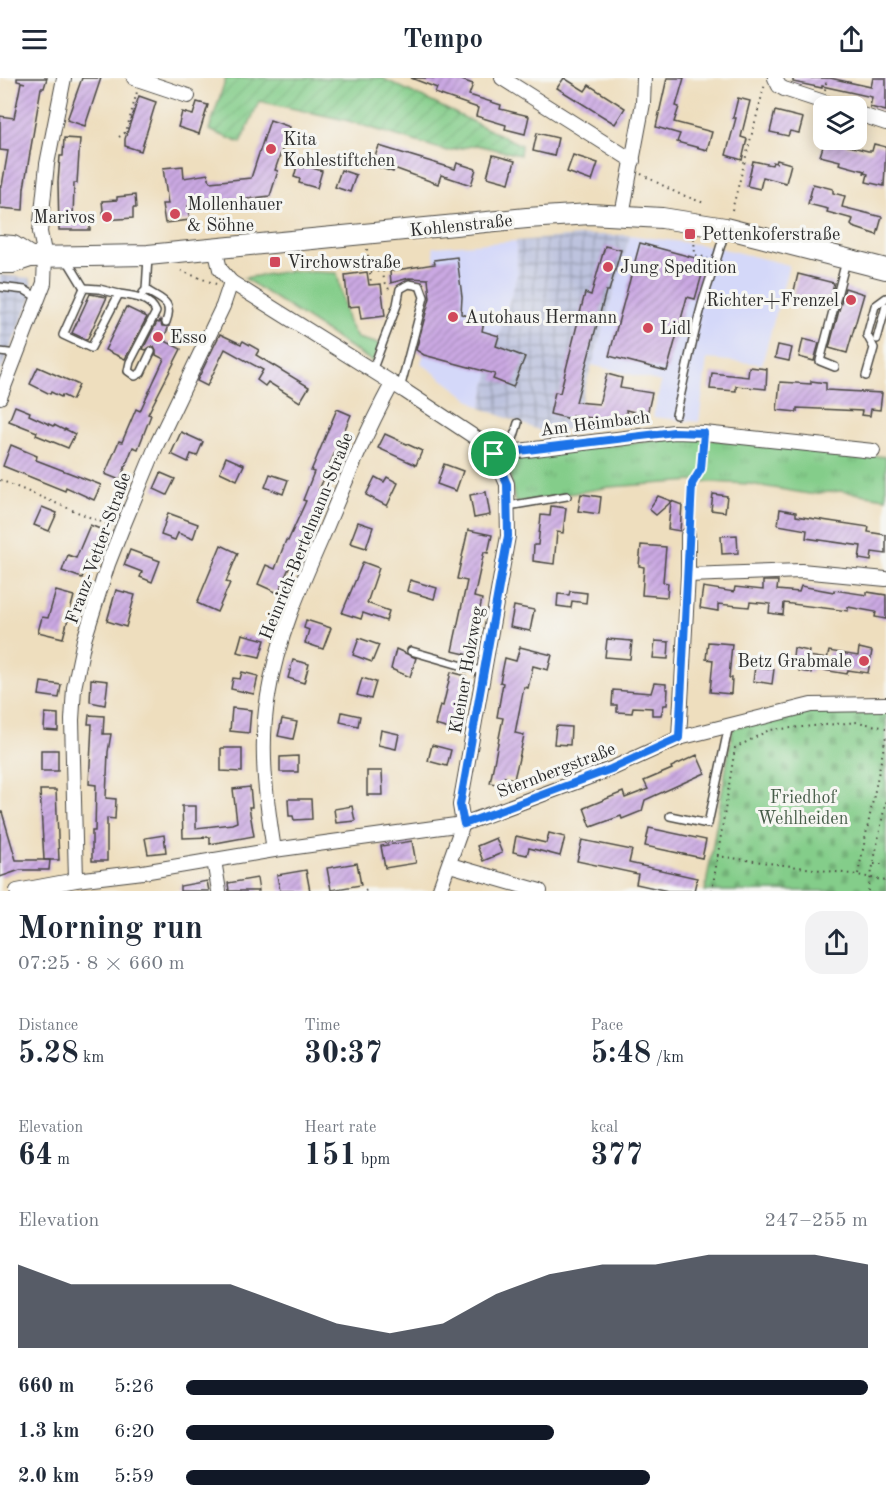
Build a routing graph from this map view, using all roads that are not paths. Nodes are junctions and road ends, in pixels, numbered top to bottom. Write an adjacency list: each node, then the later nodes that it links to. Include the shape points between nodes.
1 (64, 78): 16 (street, via 46,164)
2 (502, 78): 10 (street)
3 (644, 78): 10 (street)
4 (137, 79): 6 (street)
5 (775, 79): 7 (street, via 779,86)
6 (188, 96)
7 (813, 99)
8 (867, 117): 9 (street)
9 (886, 123)
10 (633, 165): 11 (street)
11 (622, 215): 12 (main road, Kohlenstraße); 14 (main road, Kohlenstraße, via 527,218)
12 (729, 219): 18 (main road, Kohlenstraße); 40 (lane, via 702,303)
13 (0, 245): 16 (main road, Kohlenstraße)
14 (215, 249): 15 (main road, Kohlenstraße); 21 (street, via 220,269)
15 (148, 255): 17 (main road, Kohlenstraße); 24 (lane)
16 (38, 257): 17 (main road, Kohlenstraße); 19 (main road, Kohlenstraße); 27 (street, via 44,283)
17 (66, 257): 23 (lane)
18 (846, 258): 20 (main road, Kohlenstraße); 35 (lane, via 820,361)
19 (0, 263)
20 (886, 269)
21 (231, 282): 36 (street); 60 (street, Franz-Vetter-Straße, via 121,531 84,640 72,720)
22 (0, 286): 27 (lane, via 25,290)
23 (84, 288): 25 (lane); 25 (lane, via 63,335 91,348)
24 (146, 290): 26 (lane); 30 (lane, via 167,304 170,312)
25 (118, 294): 26 (lane)
26 (139, 297): 33 (lane, via 156,312 128,371 135,376 141,373)
27 (38, 298): 34 (street)
28 (886, 298): 37 (lane, via 875,306 867,335 874,348)
29 (886, 306): 31 (lane)
30 (166, 322)
31 (877, 339)
32 (0, 352): 34 (lane)
33 (151, 352)
34 (16, 354): 39 (street)
35 (836, 367)
36 (372, 371): 38 (street); 38 (lane, via 397,305 399,289 409,284 420,286 424,297)
37 (866, 376)
38 (396, 386): 44 (street, via 482,442); 57 (street, Heinrich-Bertelmann-Straße, via 373,421 325,529 278,653 268,697 264,752)
39 (0, 397)
40 (676, 415)
41 (518, 423): 43 (lane)
42 (873, 451): 43 (street, Am Heimbach, via 704,433 655,433)
43 (508, 452): 44 (street, Am Heimbach)
44 (494, 454): 46 (street, Kleiner Holzweg, via 507,484)
45 (567, 496): 46 (lane)
46 (508, 506): 51 (street, Kleiner Holzweg, via 508,536)
47 (688, 535): 48 (street)
48 (688, 575): 49 (street, via 801,571); 54 (street)
49 (886, 579)
50 (411, 651): 51 (lane)
51 (484, 672): 56 (street, Kleiner Holzweg, via 460,805)
52 (886, 702): 53 (street, Sternbergstraße, via 811,705)
53 (729, 725): 54 (street, Sternbergstraße); 55 (lane, via 708,824)
54 (679, 738): 56 (street, Sternbergstraße, via 611,769)
55 (670, 816)
56 (464, 824): 57 (street, Sternbergstraße); 59 (street, Kleiner Holzweg)
57 (274, 850): 58 (street, Sternbergstraße)
58 (213, 860): 60 (street, Sternbergstraße); 62 (street)
59 (450, 865): 63 (street, Kleiner Holzweg); 64 (street)
60 (76, 880): 61 (street, Sternbergstraße)
61 (17, 891)
62 (219, 891)
63 (439, 891)
64 (540, 891)

